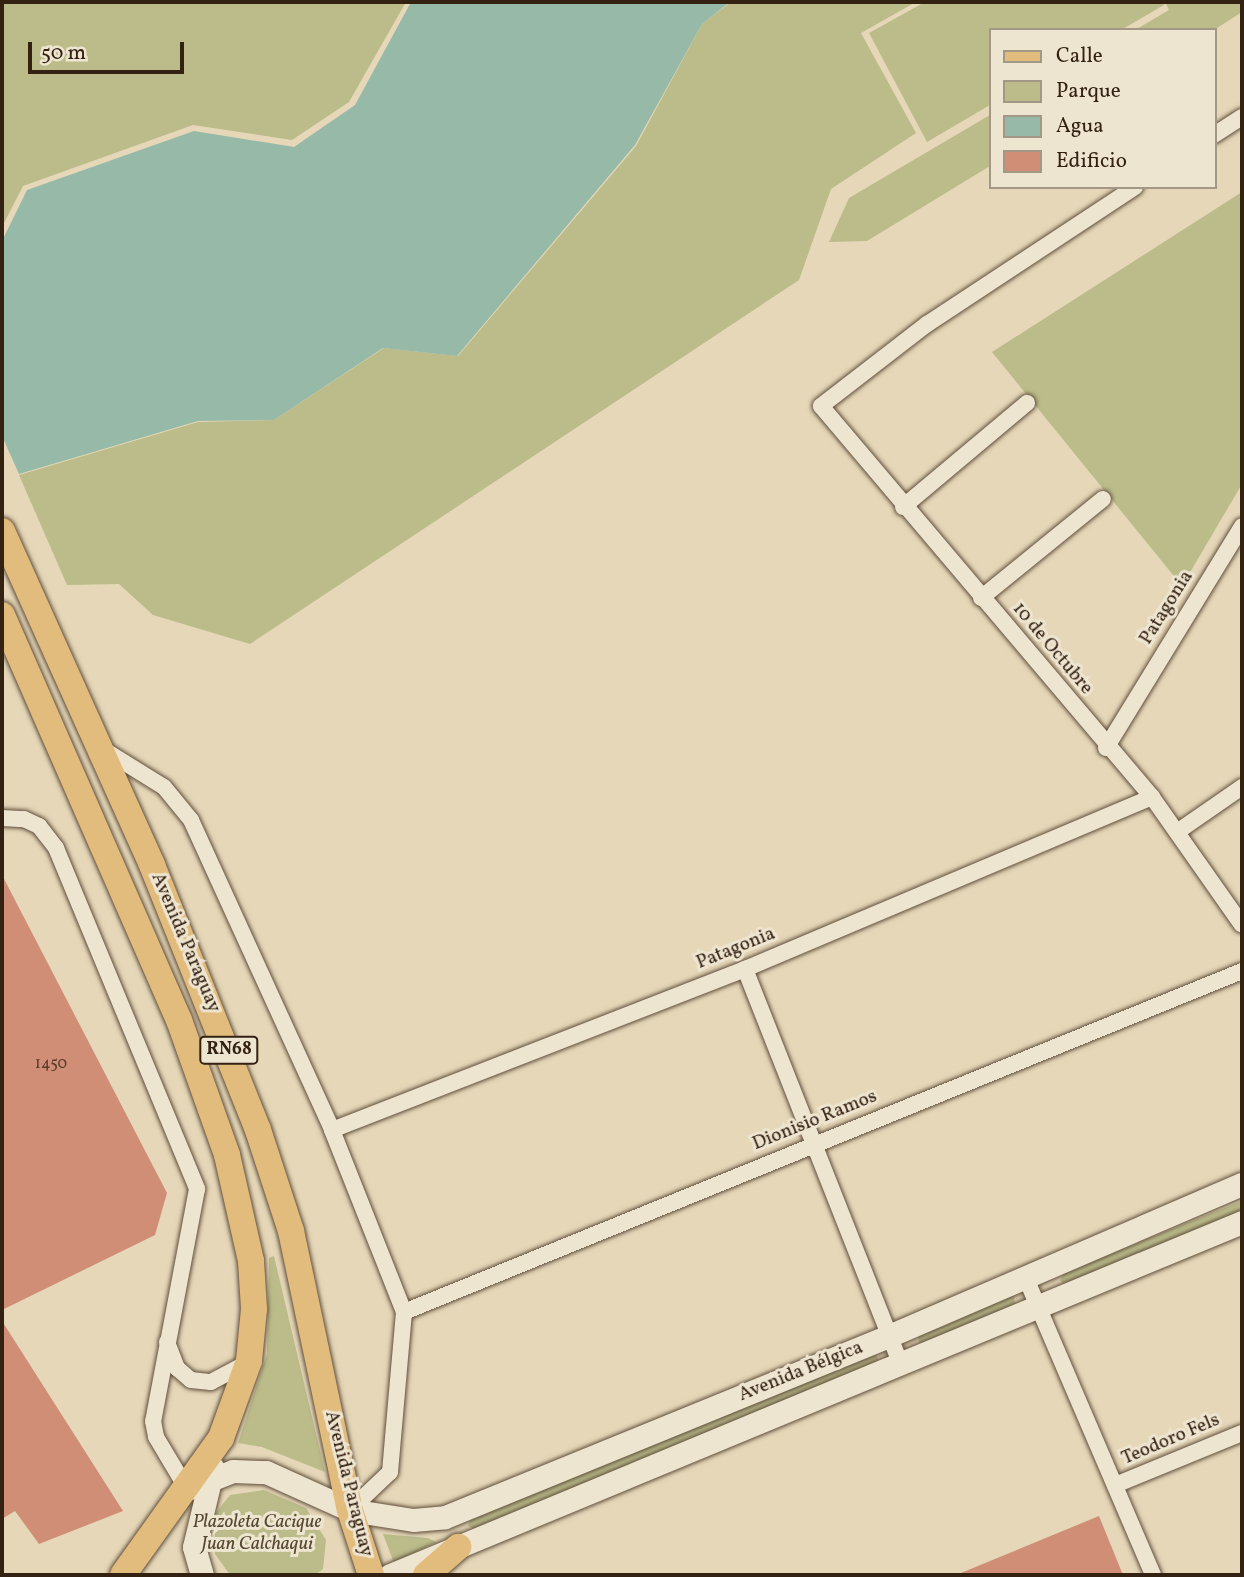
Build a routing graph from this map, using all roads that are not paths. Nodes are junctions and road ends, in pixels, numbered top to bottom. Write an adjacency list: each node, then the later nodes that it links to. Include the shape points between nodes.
1 (1242, 117): 2 (street)
2 (1216, 134)
3 (1132, 189): 6 (street, 10 de Octubre, via 927,324 821,406)
4 (1027, 403): 6 (street)
5 (1103, 499): 9 (street)
6 (904, 507): 9 (street, 10 de Octubre)
7 (1242, 526): 12 (street, Patagonia)
8 (2, 531): 11 (main road, Avenida Paraguay / RN68)
9 (981, 598): 12 (street, 10 de Octubre)
10 (6, 623): 29 (main road, Avenida Paraguay / RN68, via 179,1020 227,1155 251,1261 254,1309)
11 (101, 748): 20 (street, via 164,787 191,820); 34 (main road, Avenida Paraguay / RN68, via 226,1042 271,1168 291,1231)
12 (1106, 748): 14 (street, 10 de Octubre)
13 (1242, 787): 16 (street)
14 (1152, 797): 16 (street, 10 de Octubre); 18 (street, Patagonia)
15 (2, 818): 28 (street, via 24,818 39,826 56,848 197,1189)
16 (1177, 832): 17 (street, 10 de Octubre)
17 (1242, 925)
18 (745, 969): 20 (street, Patagonia); 21 (street)
19 (1242, 971): 21 (street, Dionisio Ramos)
20 (332, 1130): 26 (street)
21 (814, 1144): 26 (street, Dionisio Ramos); 27 (street)
22 (1242, 1184): 24 (main road, Avenida Bélgica)
23 (1242, 1222): 25 (main road, Avenida Bélgica)
24 (1025, 1276): 25 (street); 27 (main road, Avenida Bélgica)
25 (1039, 1306): 30 (main road, Avenida Bélgica); 33 (street)
26 (404, 1312): 34 (street, via 390,1472)
27 (891, 1335): 30 (street); 34 (main road, Avenida Bélgica, via 445,1517 413,1520)
28 (166, 1340): 29 (street, via 177,1368 191,1380 211,1382); 32 (street, via 153,1421 156,1437)
29 (249, 1361): 32 (main road, Avenida Paraguay / RN68, via 221,1438)
30 (901, 1365): 35 (main road, Avenida Bélgica)
31 (1242, 1433): 33 (street, Teodoro Fels)
32 (198, 1484): 34 (main road, Avenida Bélgica, via 233,1471 266,1472); 36 (main road, Avenida Paraguay); 37 (main road, via 194,1547)
33 (1115, 1485): 41 (street)
34 (350, 1510): 38 (main road, Avenida Paraguay)
35 (458, 1547): 39 (main road, Avenida Bélgica); 40 (main road)
36 (123, 1575)
37 (202, 1575)
38 (370, 1575)
39 (390, 1575)
40 (426, 1575)
41 (1153, 1575)

